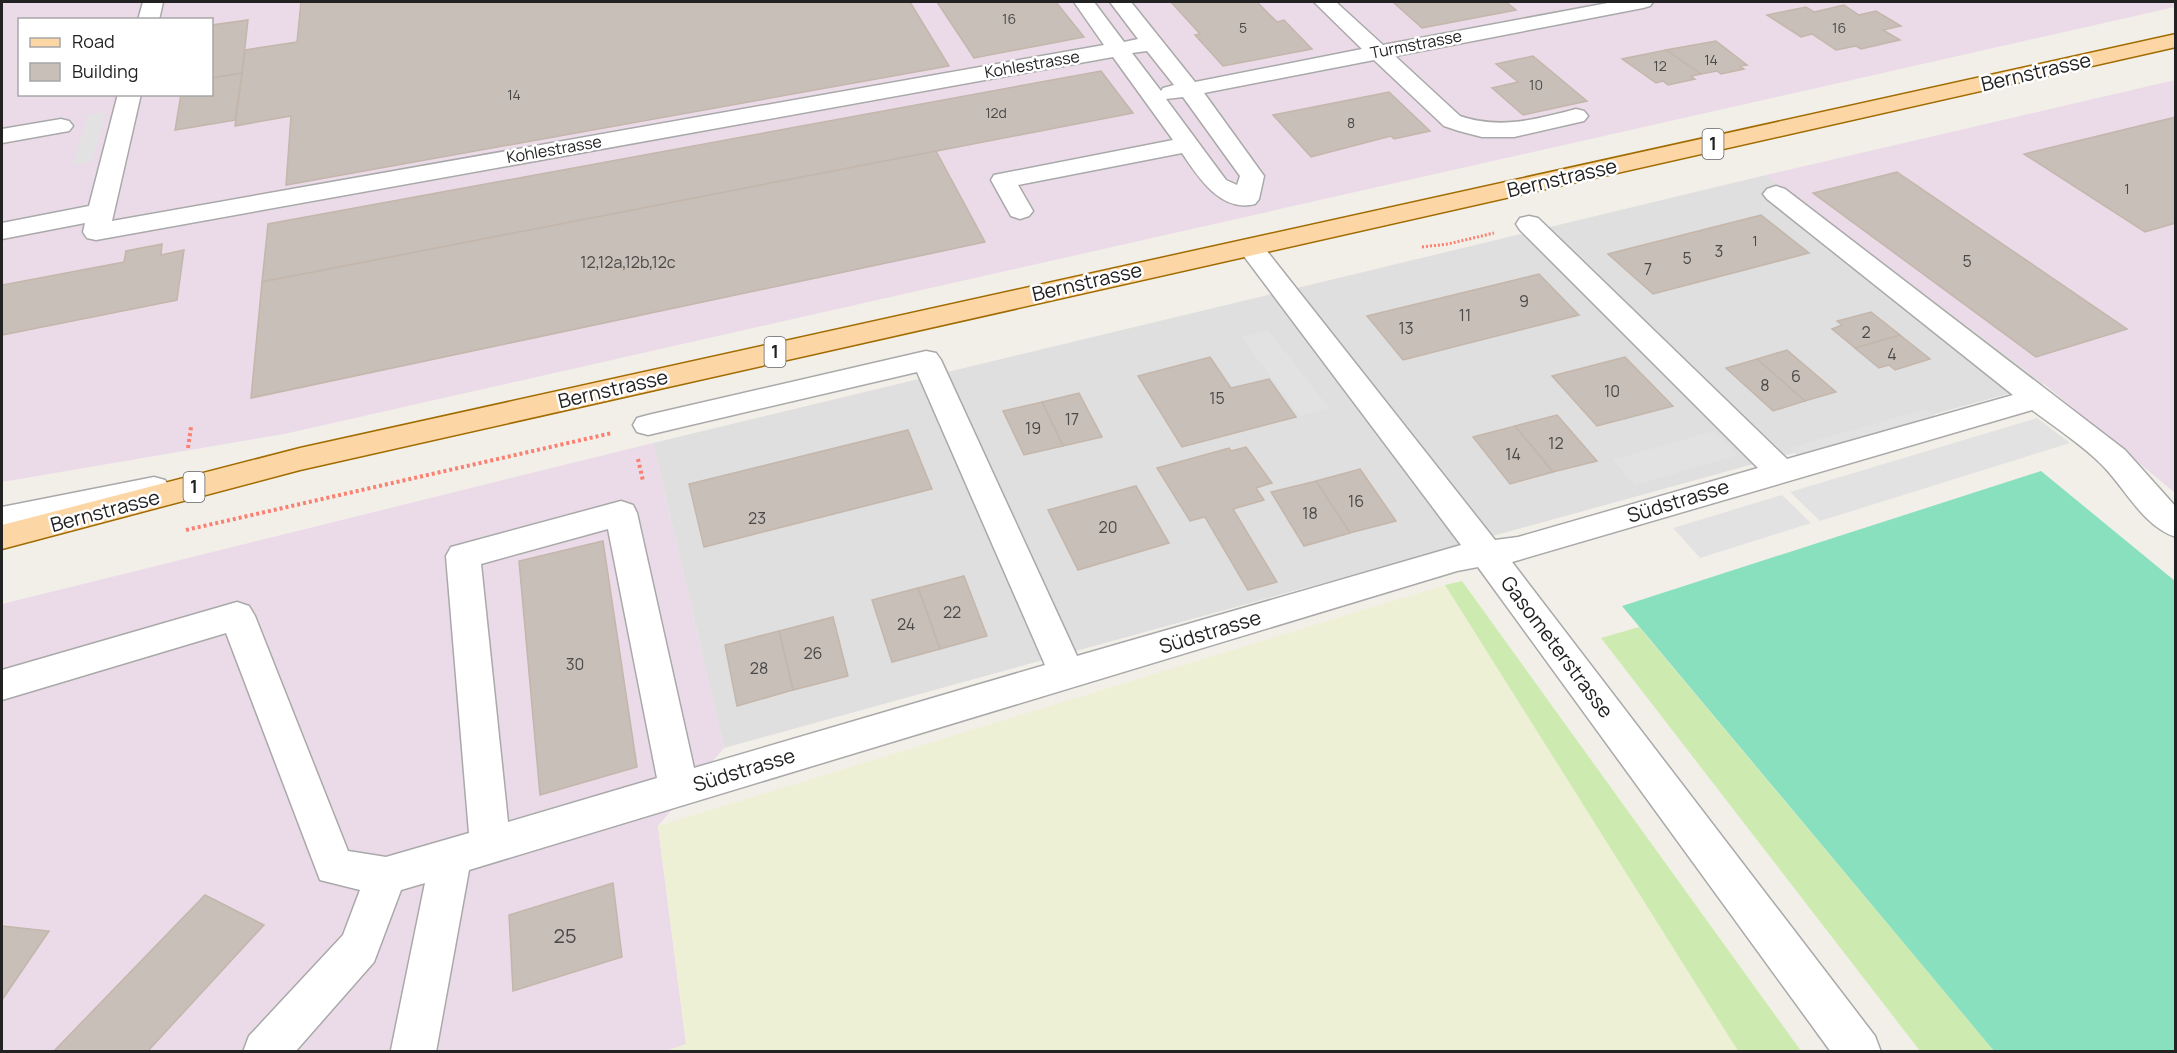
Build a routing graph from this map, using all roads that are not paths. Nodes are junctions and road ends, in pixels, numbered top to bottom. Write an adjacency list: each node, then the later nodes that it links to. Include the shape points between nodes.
1 (153, 2): 6 (street)
2 (1084, 2): 9 (street)
3 (1120, 2): 8 (street)
4 (1324, 2): 10 (street)
5 (1643, 2): 10 (street, Turmstrasse)
6 (149, 18)
7 (2175, 40): 23 (main road, Bernstrasse / 1)
8 (1153, 43): 9 (street, Kohlestrasse); 11 (street)
9 (1118, 48): 13 (street); 20 (street, Kohlestrasse, via 96,232)
10 (1377, 52): 11 (street, Turmstrasse); 14 (street, via 1452,121 1467,128 1498,132)
11 (1189, 89): 13 (street, Turmstrasse); 17 (street, via 1252,176 1246,199 1217,185)
12 (130, 96): 20 (street, Kohlestrasse)
13 (1153, 96): 17 (street)
14 (1576, 116)
15 (61, 126): 16 (street)
16 (2, 136)
17 (1187, 145): 19 (street, via 1003,180)
18 (1776, 194): 24 (street)
19 (1020, 211)
20 (101, 212): 22 (street)
21 (1529, 224): 27 (street)
22 (2, 231)
23 (1250, 247): 26 (main road, Bernstrasse / 1); 32 (street, Gasometerstrasse)
24 (2037, 398): 27 (street, Südstrasse); 30 (street, via 2114,458)
25 (648, 425): 33 (street, via 926,360)
26 (300, 459): 28 (main road, Bernstrasse / 1); 29 (street)
27 (1780, 471): 32 (street, Südstrasse, via 1518,549)
28 (88, 516): 31 (street)
29 (2, 519)
30 (2175, 525)
31 (2, 540)
32 (1487, 554): 33 (street, Südstrasse, via 1457,558); 41 (street, Gasometerstrasse)
33 (1067, 675): 35 (street, Südstrasse)
34 (2, 685): 38 (street, via 237,616 333,867)
35 (679, 789): 36 (street, Südstrasse); 36 (street, via 621,513 463,556)
36 (490, 845): 37 (street, Südstrasse)
37 (451, 857): 38 (street, Südstrasse); 39 (street)
38 (386, 876): 40 (street, via 358,948)
39 (414, 1050)
40 (265, 1052)
41 (1858, 1052)

